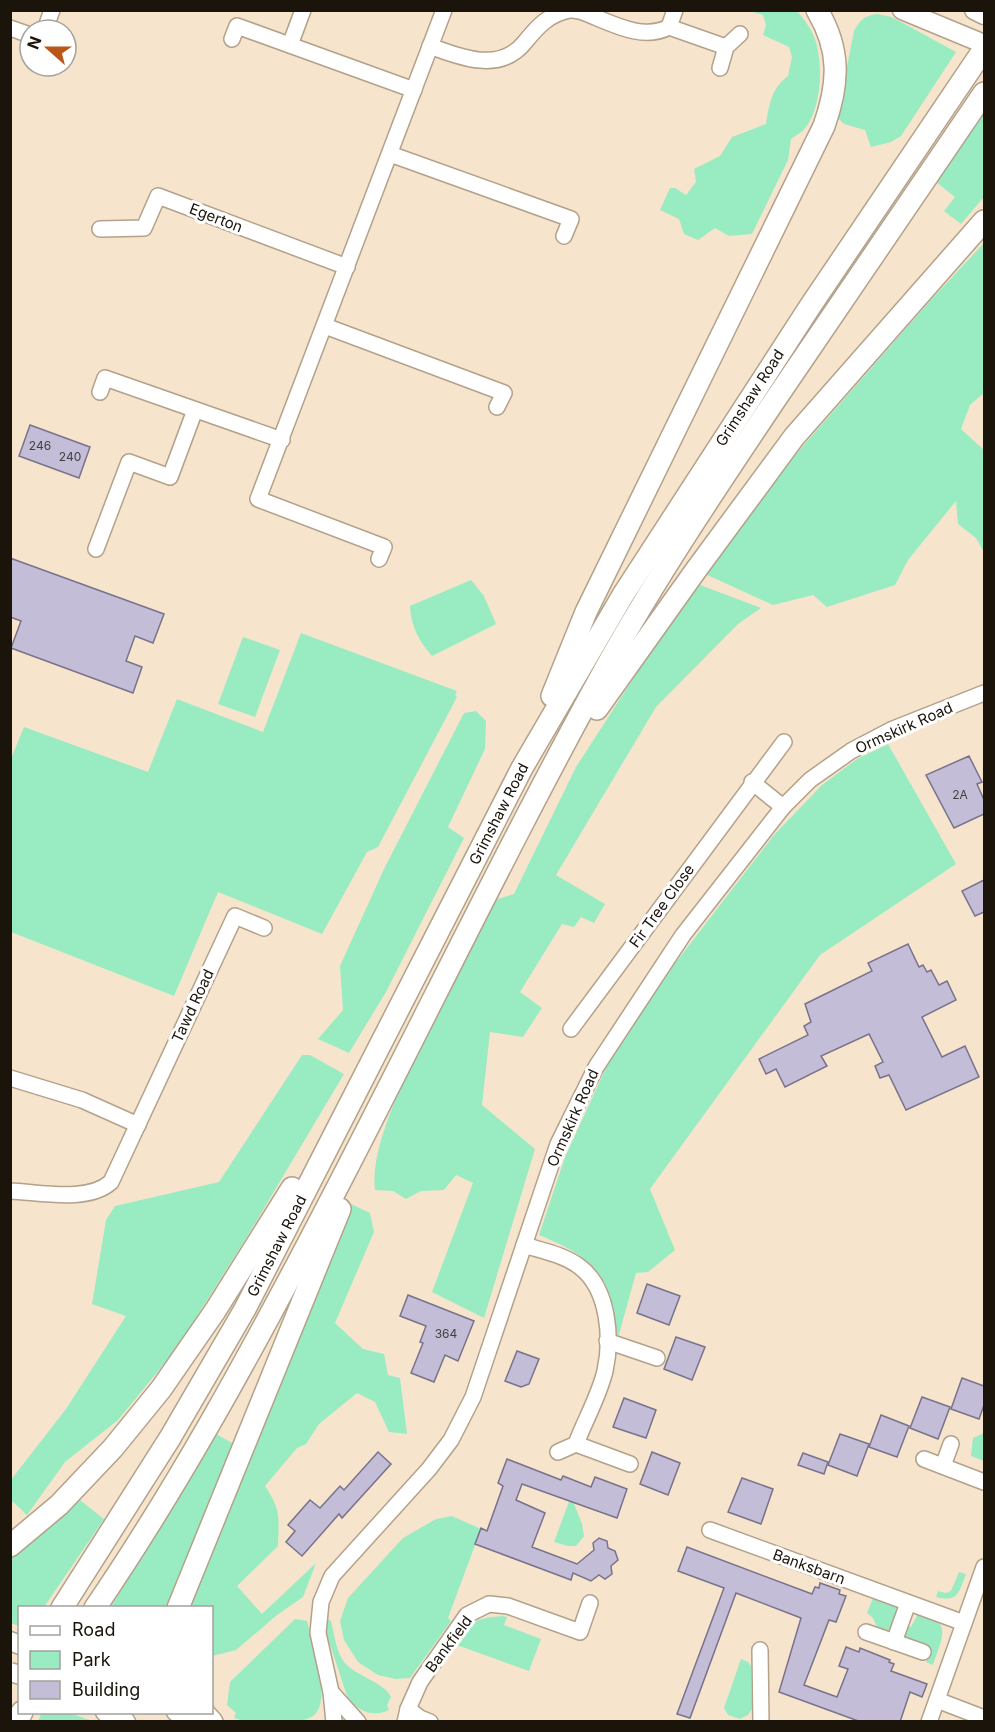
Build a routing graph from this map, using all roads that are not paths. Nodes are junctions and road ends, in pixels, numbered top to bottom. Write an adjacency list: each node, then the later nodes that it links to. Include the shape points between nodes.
1 (303, 10): 13 (street)
2 (444, 10): 14 (street)
3 (571, 10): 9 (street, via 642,33); 14 (street, via 550,16 516,51 496,60 468,59)
4 (675, 10): 9 (street)
5 (817, 10): 34 (main road, via 832,42 836,66 836,86 824,126 586,612)
6 (902, 10): 12 (street)
7 (974, 10): 8 (street)
8 (984, 15)
9 (669, 27): 15 (street)
10 (741, 34): 15 (street)
11 (232, 39): 13 (street, via 237,26)
12 (984, 44)
13 (290, 45): 18 (street)
14 (430, 46): 18 (street)
15 (726, 47): 17 (street)
16 (984, 49): 34 (main road, Grimshaw Road, via 811,305 623,595)
17 (720, 68)
18 (414, 90): 20 (street)
19 (984, 93): 35 (main road, Grimshaw Road, via 688,531 606,668)
20 (390, 154): 23 (street, via 571,219); 24 (street)
21 (984, 221): 35 (main road, via 794,437)
22 (100, 230): 24 (street, Egerton, via 144,228 158,196)
23 (564, 236)
24 (347, 267): 25 (street)
25 (325, 326): 27 (street, via 504,393); 29 (street)
26 (100, 392): 28 (street, via 105,378)
27 (497, 407)
28 (195, 410): 29 (street); 30 (street, via 170,477 129,462)
29 (282, 440): 31 (street, via 258,499 384,547)
30 (96, 549)
31 (379, 559)
32 (984, 693): 37 (street, Ormskirk Road, via 893,729 851,751 810,780)
33 (784, 742): 36 (street, Fir Tree Close)
34 (522, 768): 41 (main road, Grimshaw Road)
35 (545, 783): 42 (main road, Grimshaw Road)
36 (752, 783): 37 (street); 39 (street, Fir Tree Close)
37 (783, 807): 45 (street, Ormskirk Road, via 683,935 596,1067 558,1144)
38 (264, 928): 43 (street, Tawd Road, via 235,916)
39 (571, 1029)
40 (10, 1078): 43 (street, via 82,1100)
41 (360, 1082): 56 (main road, via 161,1389 66,1497); 60 (main road, Grimshaw Road, via 245,1309 170,1438)
42 (387, 1094): 61 (main road, Grimshaw Road, via 261,1333 166,1498); 62 (main road)
43 (138, 1125): 44 (street, Tawd Road, via 114,1177 103,1189 75,1194)
44 (10, 1191)
45 (524, 1245): 46 (street, via 581,1268 602,1301); 68 (street, Ormskirk Road, via 473,1397 451,1440 332,1576 321,1602 318,1633)
46 (607, 1341): 47 (street); 48 (street, via 604,1371)
47 (657, 1358)
48 (576, 1444): 50 (street); 52 (street)
49 (951, 1444): 53 (street)
50 (558, 1452)
51 (924, 1459): 53 (street)
52 (630, 1464)
53 (943, 1466): 54 (street)
54 (984, 1482)
55 (710, 1530): 59 (street, Banksbarn)
56 (10, 1546)
57 (984, 1567): 63 (street)
58 (590, 1603): 72 (street, Bankfield, via 580,1632 508,1606 489,1604 467,1615 420,1682)
59 (908, 1603): 63 (street, Banksbarn); 65 (street)
60 (63, 1606)
61 (96, 1606)
62 (179, 1606)
63 (964, 1623): 69 (street)
64 (866, 1632): 65 (street)
65 (894, 1642): 67 (street)
66 (760, 1650): 79 (street)
67 (923, 1652)
68 (331, 1692): 76 (street, Ormskirk Road); 77 (street, Ormskirk Road)
69 (937, 1700): 73 (street); 80 (street)
70 (107, 1714): 74 (street)
71 (179, 1714): 75 (street)
72 (403, 1716): 78 (street, Bankfield)
73 (984, 1718)
74 (126, 1722)
75 (199, 1722)
76 (334, 1722)
77 (358, 1722)
78 (430, 1722)
79 (761, 1722)
80 (929, 1722)

